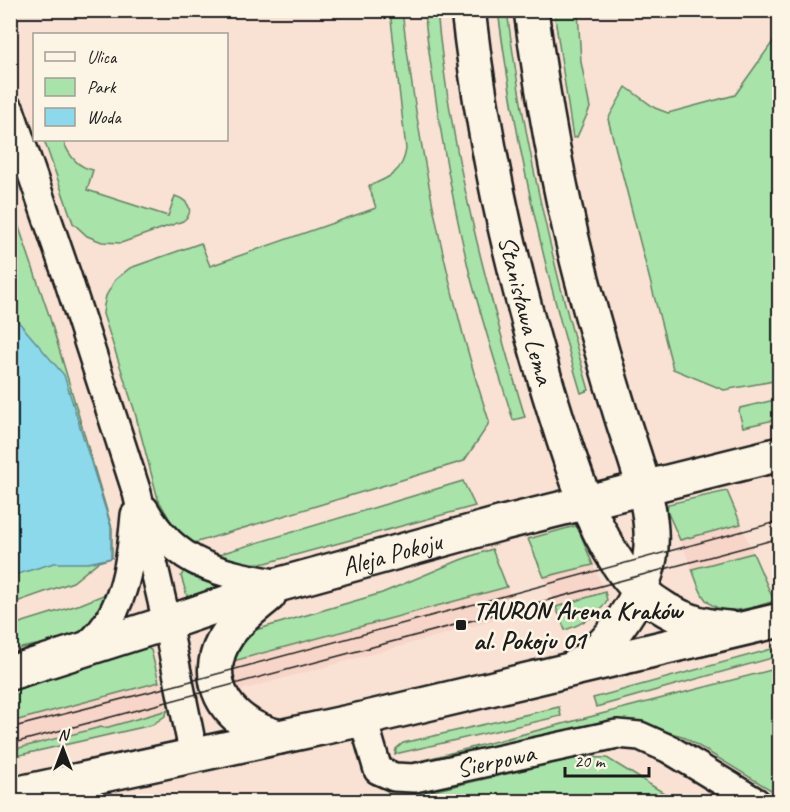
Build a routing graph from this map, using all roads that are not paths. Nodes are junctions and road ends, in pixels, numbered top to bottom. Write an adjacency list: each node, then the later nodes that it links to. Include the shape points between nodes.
1 (468, 10): 7 (main road, Stanisława Lema, via 482,112 515,269 560,429)
2 (531, 10): 5 (main road, via 543,95 571,232)
3 (10, 110): 6 (street)
4 (780, 454): 5 (main road, Aleja Pokoju)
5 (643, 487): 7 (main road, Aleja Pokoju); 9 (main road, via 651,540)
6 (137, 493): 8 (street, via 154,525 185,555 228,574); 10 (street); 12 (street, via 130,558 119,600 105,626)
7 (586, 502): 8 (main road, Aleja Pokoju); 9 (main road, Stanisława Lema, via 619,565)
8 (281, 584): 10 (main road, Aleja Pokoju); 16 (main road, via 228,634 217,656 215,674 223,699 238,718)
9 (640, 589): 11 (main road, Stanisława Lema, via 664,608 696,624 727,628); 13 (main road, via 618,626)
10 (167, 623): 12 (main road, Aleja Pokoju); 17 (street)
11 (767, 623): 13 (main road)
12 (80, 651): 14 (main road, Aleja Pokoju)
13 (571, 670): 15 (main road)
14 (10, 673)
15 (363, 719): 16 (main road); 19 (street, Sierpowa, via 378,770 394,777 414,778 628,734 669,748)
16 (279, 737): 17 (main road)
17 (194, 756): 18 (main road)
18 (10, 795)
19 (756, 801)

